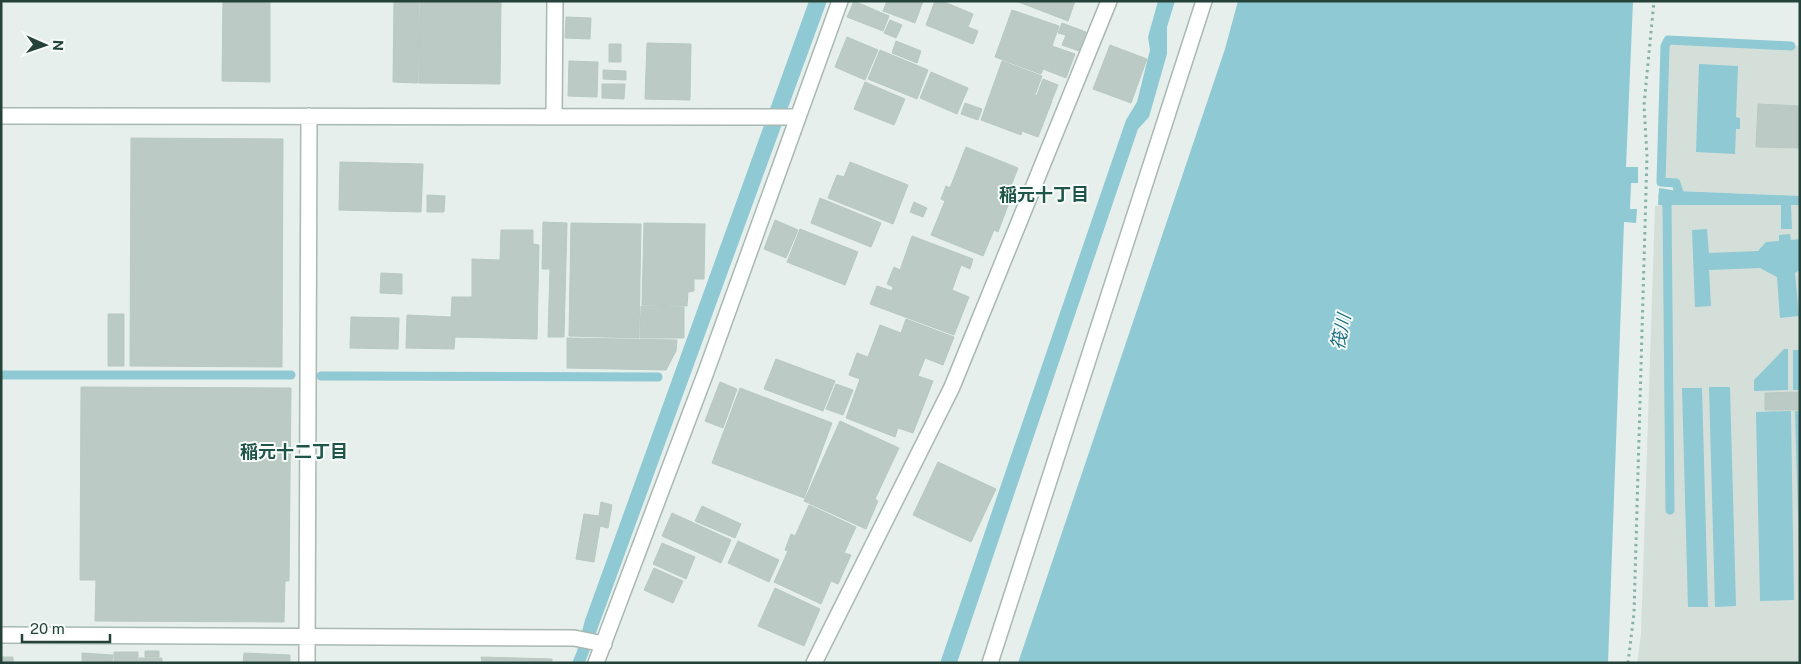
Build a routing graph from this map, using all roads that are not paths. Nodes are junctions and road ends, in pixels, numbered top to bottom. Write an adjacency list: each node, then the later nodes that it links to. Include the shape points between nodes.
1 (555, 1): 7 (street)
2 (840, 1): 8 (street)
3 (1109, 1): 14 (street, via 952,387)
4 (1204, 1): 15 (street)
5 (1, 116): 6 (street)
6 (309, 116): 7 (street); 10 (street)
7 (554, 116): 8 (street)
8 (794, 117): 11 (street, via 709,363)
9 (1, 635): 10 (street)
10 (307, 638): 11 (street, via 574,638); 12 (street)
11 (600, 643): 13 (street)
12 (307, 663)
13 (596, 663)
14 (814, 663)
15 (990, 663)

